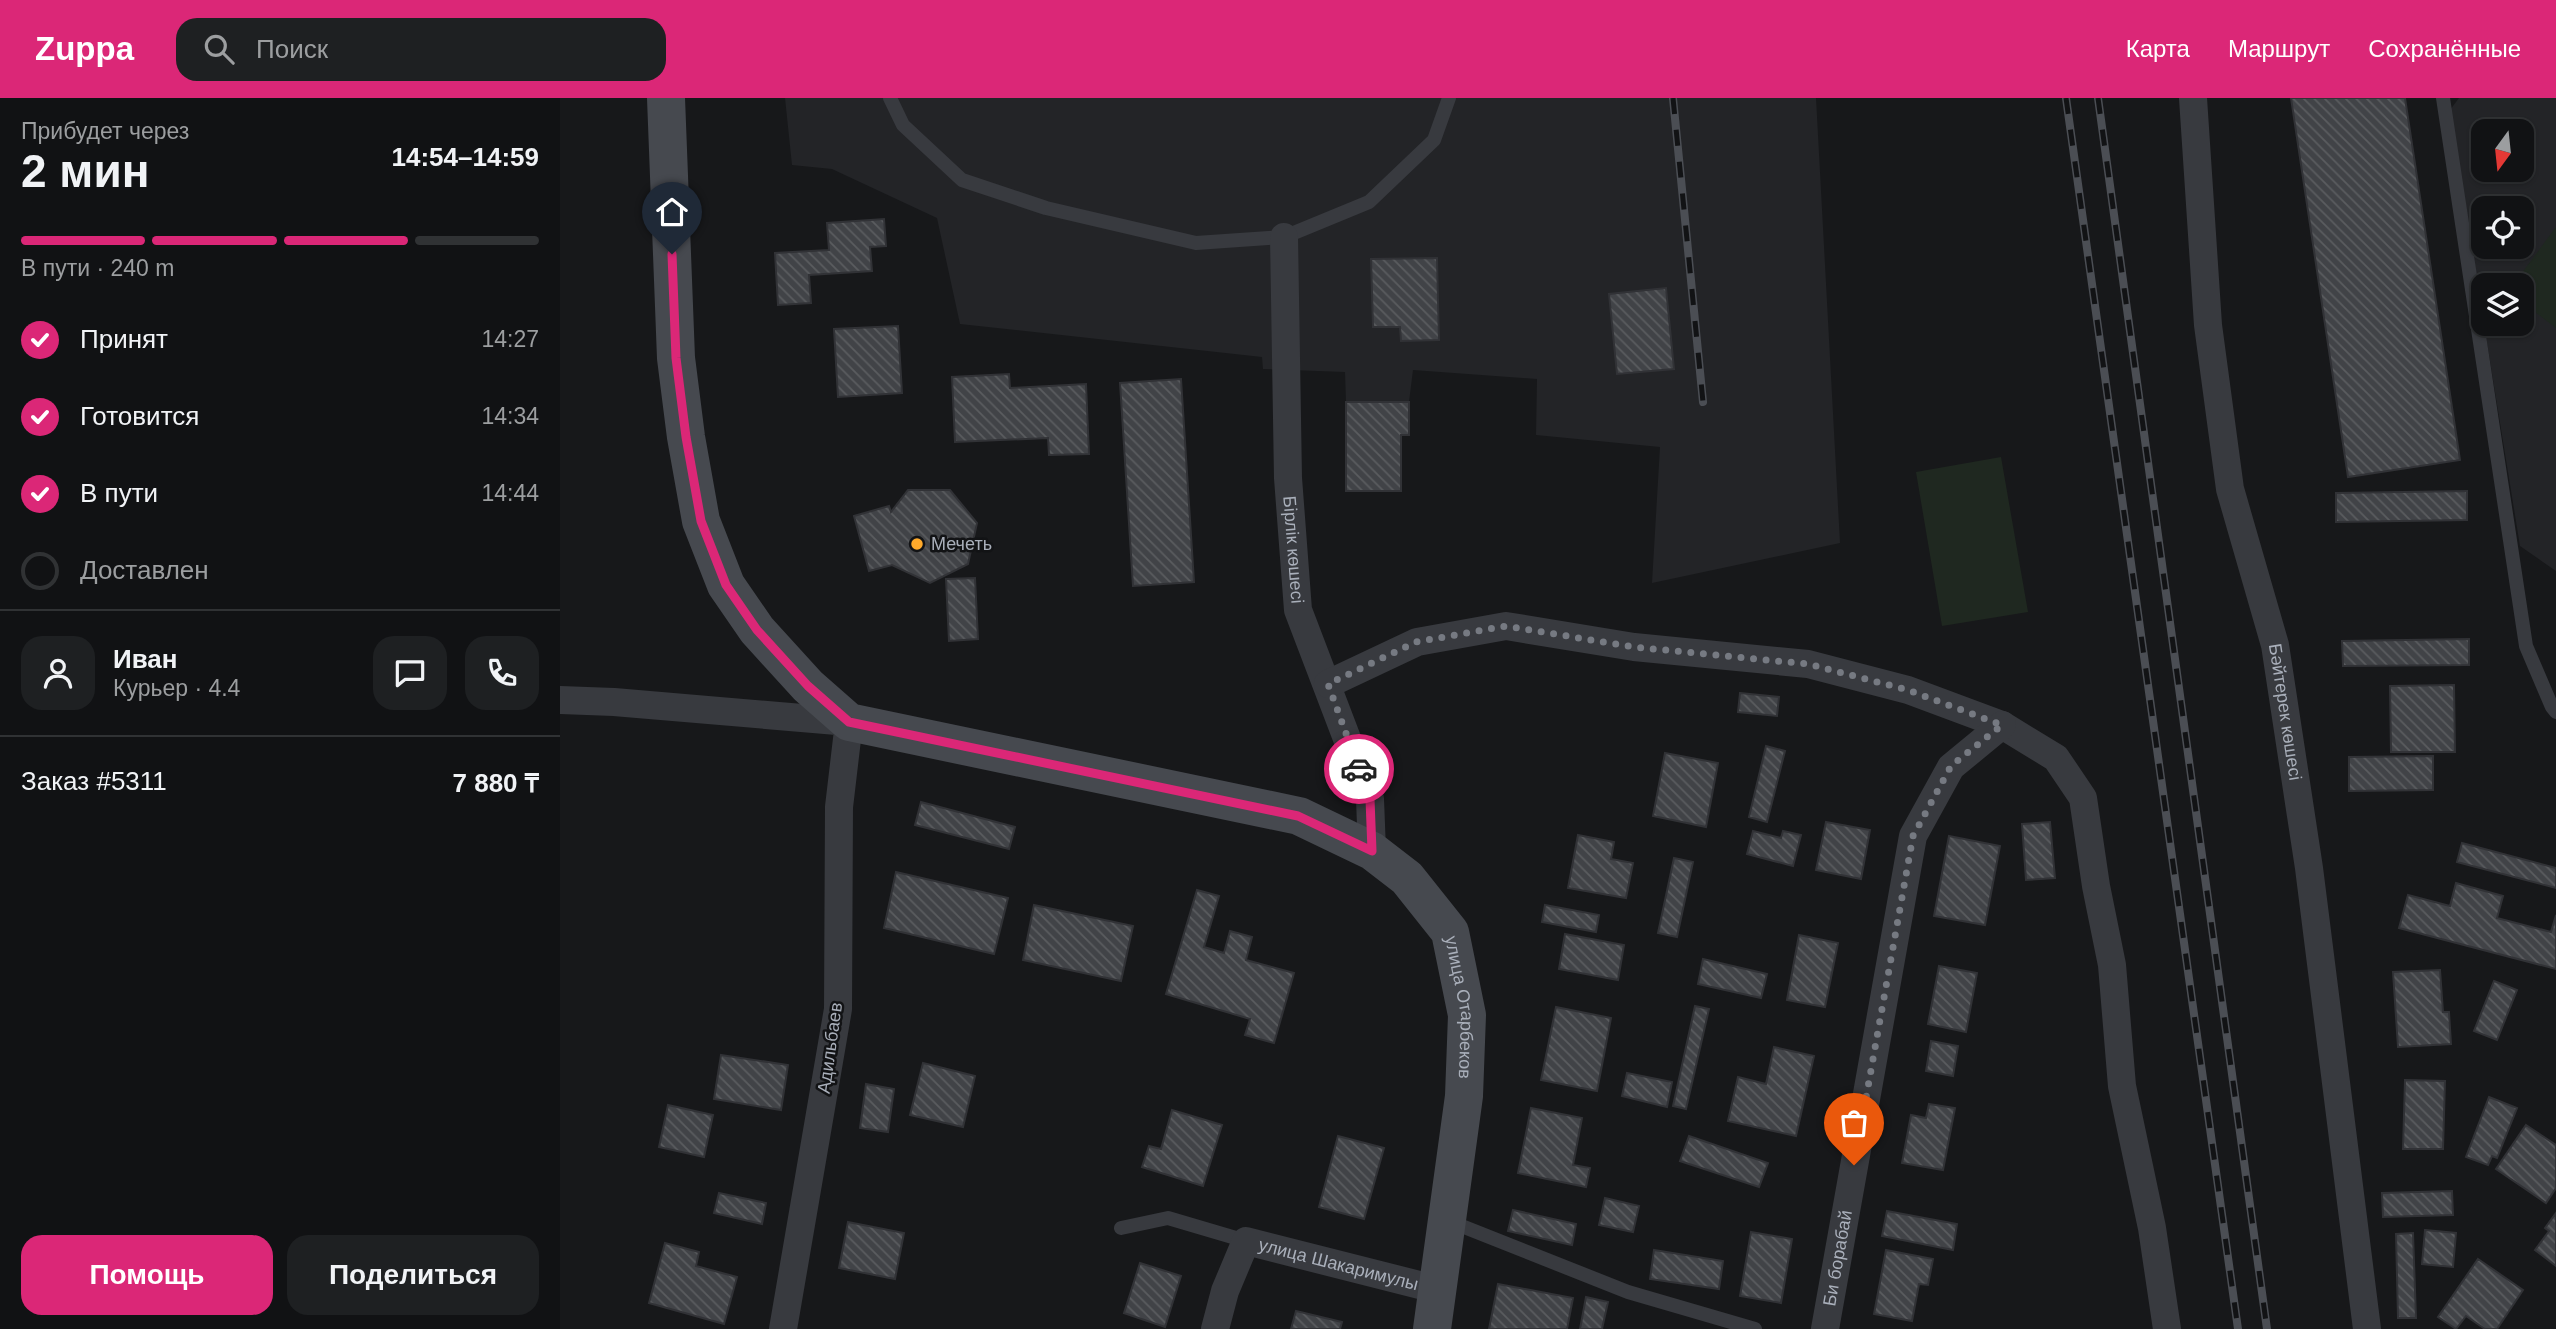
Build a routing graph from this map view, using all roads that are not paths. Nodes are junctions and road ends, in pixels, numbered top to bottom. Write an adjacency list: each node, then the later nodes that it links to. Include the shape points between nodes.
1 (666, 98): 10 (main road, улица Отарбеков, via 676,358 701,521 726,585 808,686)
2 (890, 98): 6 (lane, via 903,125 962,180 1046,208 1196,243)
3 (1449, 98): 6 (lane, via 1434,140 1369,202)
4 (2193, 98): 23 (street, Бәйтерек көшесі, via 2208,325 2230,489 2274,645 2309,867)
5 (2443, 98): 9 (lane, via 2526,646)
6 (1284, 237): 7 (street, Бірлік көшесі, via 1288,478 1298,610)
7 (1328, 684): 11 (street, via 1416,642 1506,626 1634,647 1808,664 1908,690); 12 (street, Бірлік көшесі, via 1370,799)
8 (560, 700): 10 (street)
9 (2556, 712)
10 (849, 722): 12 (main road, улица Отарбеков, via 1298,816); 17 (street, Адильбаев, via 839,807 838,1009)
11 (2002, 725): 21 (street, Би борабай, via 1951,766 1913,836); 22 (street, via 2056,758 2083,798 2112,965 2122,1086)
12 (1372, 851): 13 (main road, улица Отарбеков, via 1407,878 1450,932 1467,1015 1464,1096)
13 (1448, 1220): 16 (main road, улица Отарбеков); 20 (lane, via 1628,1292)
14 (1121, 1228): 15 (lane, via 1168,1218)
15 (1246, 1241): 16 (street, улица Шакаримулы); 18 (street, улица Шакаримулы)
16 (1439, 1290): 19 (main road, улица Отарбеков)
17 (783, 1329)
18 (1215, 1329)
19 (1432, 1329)
20 (1755, 1329)
21 (1825, 1329)
22 (2168, 1329)
23 (2367, 1329)

